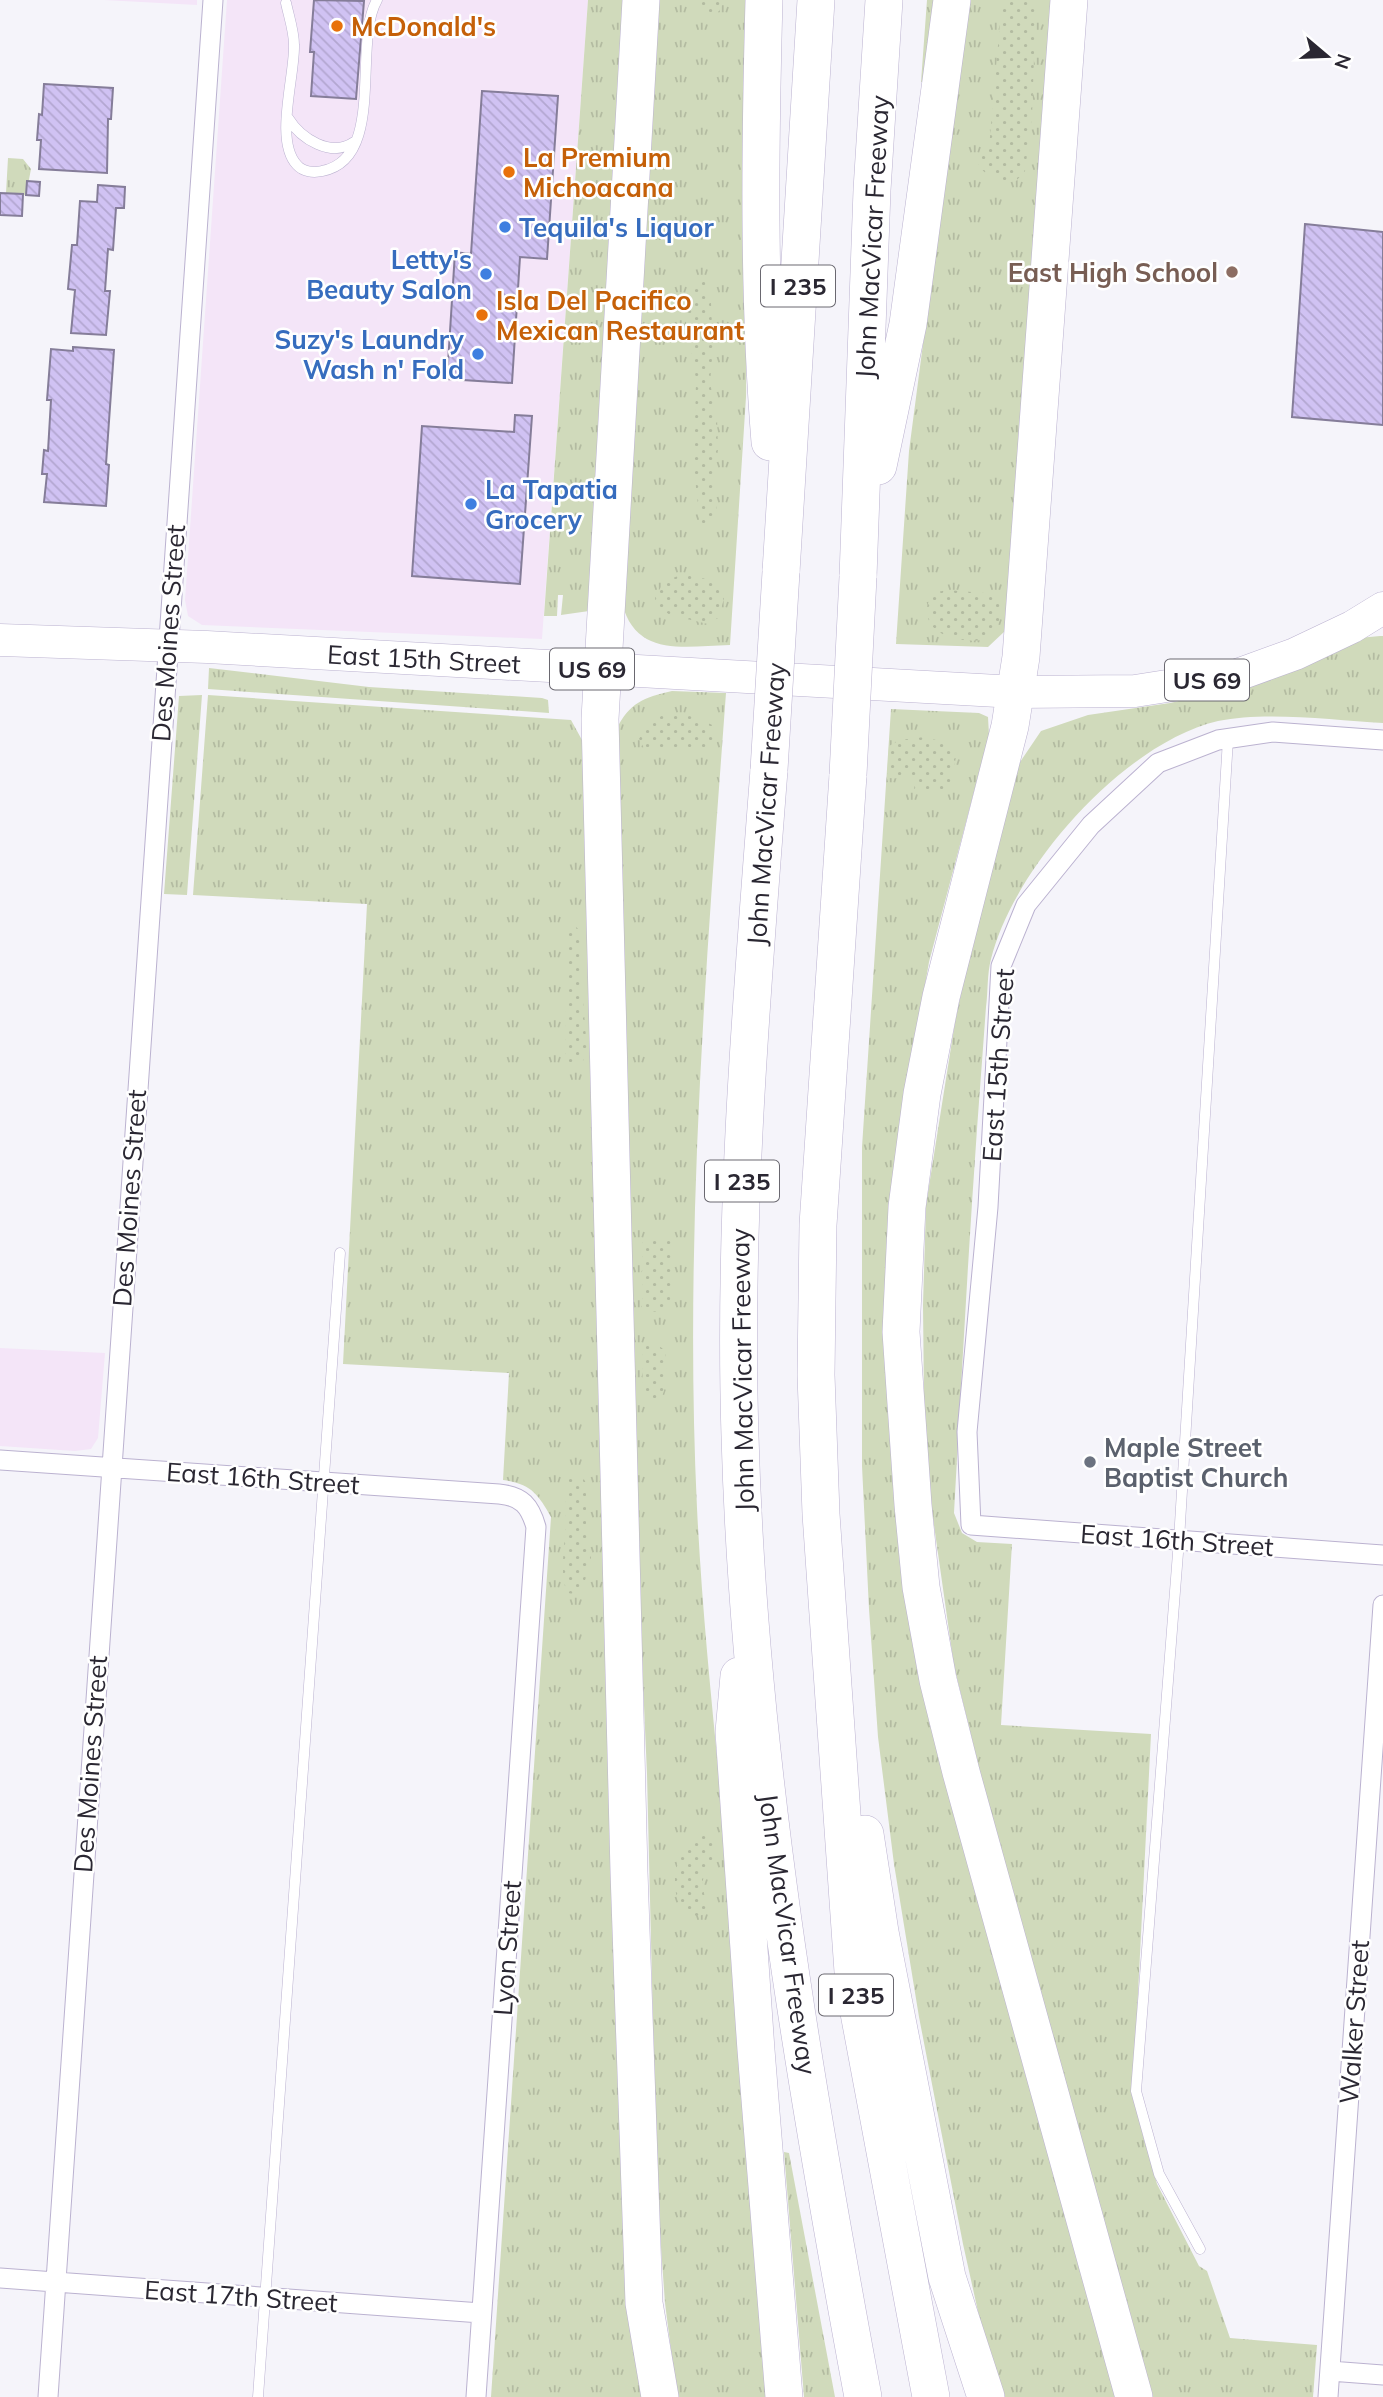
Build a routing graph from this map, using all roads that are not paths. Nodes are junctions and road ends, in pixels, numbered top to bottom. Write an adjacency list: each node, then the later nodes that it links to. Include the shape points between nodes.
1 (213, 0): 18 (street, Des Moines Street)
2 (377, 0): 11 (lane, via 368,21)
3 (641, 0): 19 (highway)
4 (764, 0): 13 (highway, via 763,340)
5 (816, 0): 13 (highway, John MacVicar Freeway / I 235)
6 (884, 0): 12 (highway, John MacVicar Freeway / I 235)
7 (952, 0): 12 (highway, via 908,324)
8 (1069, 0): 20 (highway)
9 (286, 4): 10 (lane, via 294,46)
10 (287, 118): 11 (lane, via 307,138 334,149 346,148); 11 (lane, via 287,144 304,170 325,171 349,154)
11 (359, 138)
12 (858, 560): 31 (highway, John MacVicar Freeway / I 235, bridge, via 818,1225 816,1375)
13 (781, 572): 32 (highway, John MacVicar Freeway / I 235, bridge, via 740,1207 740,1433)
14 (1383, 608): 16 (main road, US 69)
15 (1383, 625): 16 (street)
16 (1352, 627): 20 (main road, US 69, via 1237,675 1135,691)
17 (0, 640): 18 (main road, East 15th Street / US 69)
18 (167, 645): 19 (main road, East 15th Street / US 69); 25 (street, Des Moines Street)
19 (602, 670): 20 (main road, East 15th Street / US 69); 44 (highway, via 601,793 632,1955 644,2303)
20 (1016, 692): 49 (highway, via 941,997 922,1094 907,1207 901,1332 906,1423 921,1587 938,1680)
21 (1228, 739): 22 (street, East 15th Street, via 1273,732); 28 (street, East 15th Street, via 1158,763 1091,825 1026,905 1001,966 988,1206 967,1432); 29 (lane)
22 (1383, 740)
23 (340, 1253): 26 (lane)
24 (0, 1460): 25 (street, East 16th Street)
25 (110, 1467): 26 (street, East 16th Street); 36 (street, Des Moines Street)
26 (323, 1482): 27 (street, East 16th Street, via 499,1494); 37 (lane)
27 (524, 1503): 38 (street, Lyon Street, via 536,1527)
28 (971, 1525): 29 (street, East 16th Street)
29 (1179, 1540): 30 (street, East 16th Street); 34 (lane, via 1136,2091 1158,2174)
30 (1383, 1555)
31 (826, 1586): 47 (highway, John MacVicar Freeway / I 235, via 854,1986); 48 (highway, via 880,1932 944,2264)
32 (747, 1592): 45 (highway, via 734,1732); 46 (highway, John MacVicar Freeway / I 235, via 774,1854 824,2185)
33 (1383, 1605): 39 (street, Walker Street)
34 (1200, 2249)
35 (0, 2278): 36 (street, East 17th Street)
36 (56, 2282): 37 (street, East 17th Street); 41 (street, Des Moines Street)
37 (265, 2298): 38 (street, East 17th Street); 42 (lane)
38 (481, 2313): 43 (street, Lyon Street)
39 (1330, 2371): 40 (street); 50 (street, Walker Street)
40 (1383, 2375)
41 (48, 2397)
42 (258, 2397)
43 (476, 2397)
44 (660, 2397)
45 (784, 2397)
46 (863, 2397)
47 (931, 2397)
48 (986, 2397)
49 (1134, 2397)
50 (1328, 2397)

